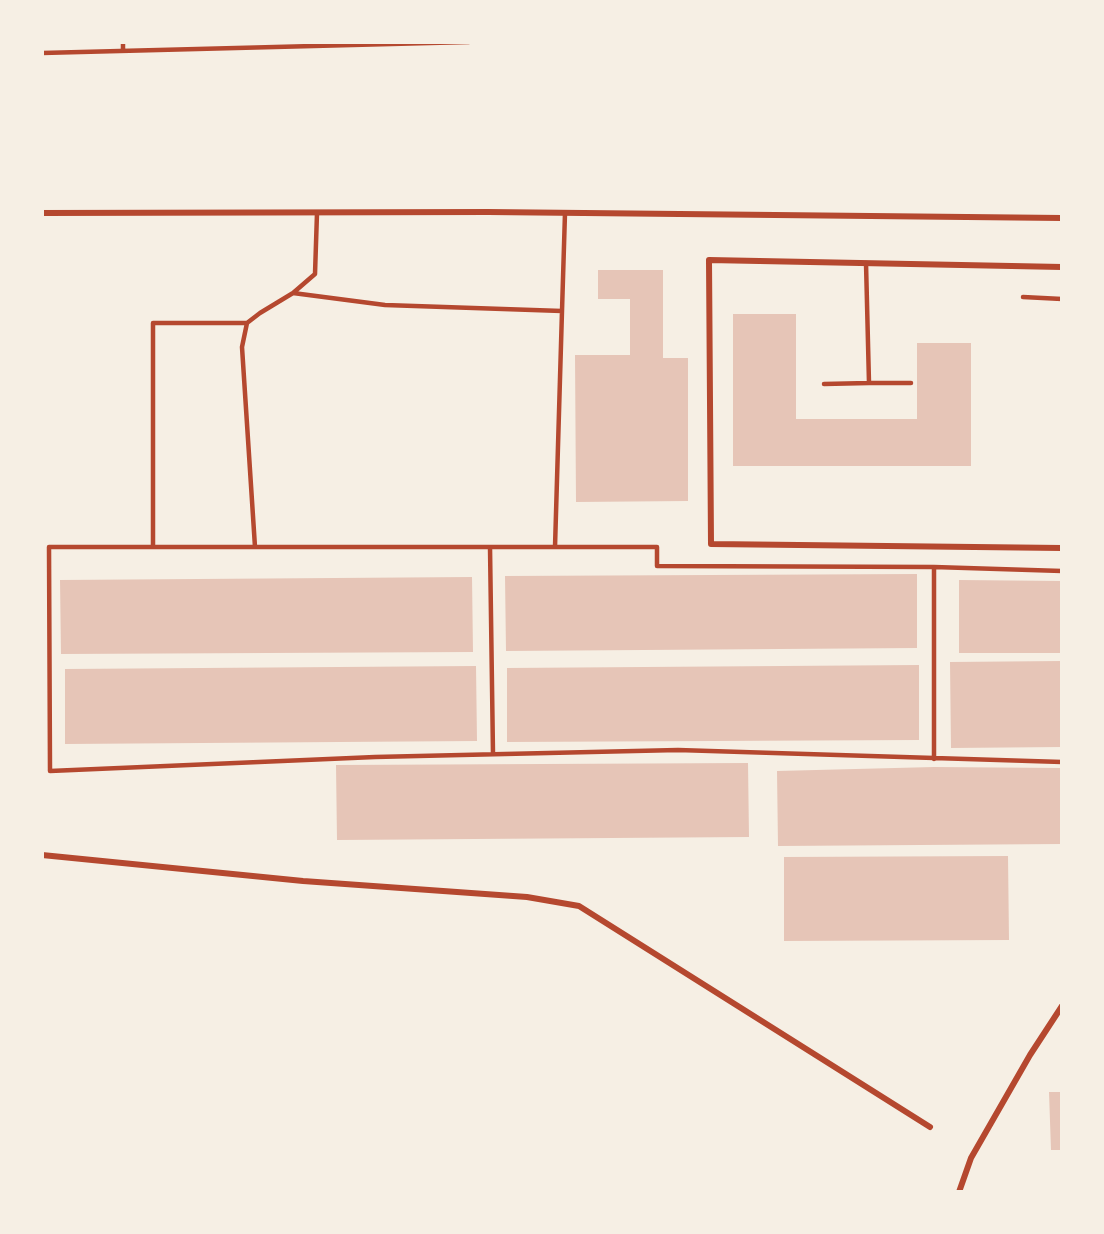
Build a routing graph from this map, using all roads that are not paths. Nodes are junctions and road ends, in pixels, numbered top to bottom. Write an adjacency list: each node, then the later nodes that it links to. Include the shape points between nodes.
1 (123, 42): 3 (lane)
2 (469, 42): 3 (lane)
3 (123, 51): 4 (lane)
4 (42, 53)
5 (42, 213): 6 (street)
6 (317, 213): 7 (street); 11 (lane, via 315,274)
7 (565, 213): 8 (street); 14 (lane)
8 (1062, 218)
9 (866, 263): 10 (street); 16 (lane); 23 (street, via 709,260 711,544)
10 (1062, 267)
11 (293, 294): 14 (lane, via 384,305); 15 (lane)
12 (1023, 297): 13 (lane)
13 (1062, 299)
14 (562, 311): 22 (lane)
15 (248, 323): 19 (lane, via 153,323); 20 (lane, via 242,347 242,379)
16 (868, 383): 17 (lane); 18 (lane)
17 (911, 383)
18 (824, 384)
19 (153, 546): 20 (lane); 26 (lane, via 49,547 50,771)
20 (255, 547): 21 (lane)
21 (490, 547): 22 (lane); 26 (lane)
22 (555, 547): 24 (lane, via 657,547 657,566)
23 (1062, 548)
24 (934, 567): 25 (lane); 27 (lane)
25 (1062, 571)
26 (493, 754): 27 (lane, via 678,750)
27 (934, 759): 28 (lane)
28 (1062, 762)
29 (42, 855): 31 (street, via 303,881 527,897 579,906)
30 (1062, 1006): 32 (street, via 971,1158)
31 (930, 1127)
32 (959, 1192)

